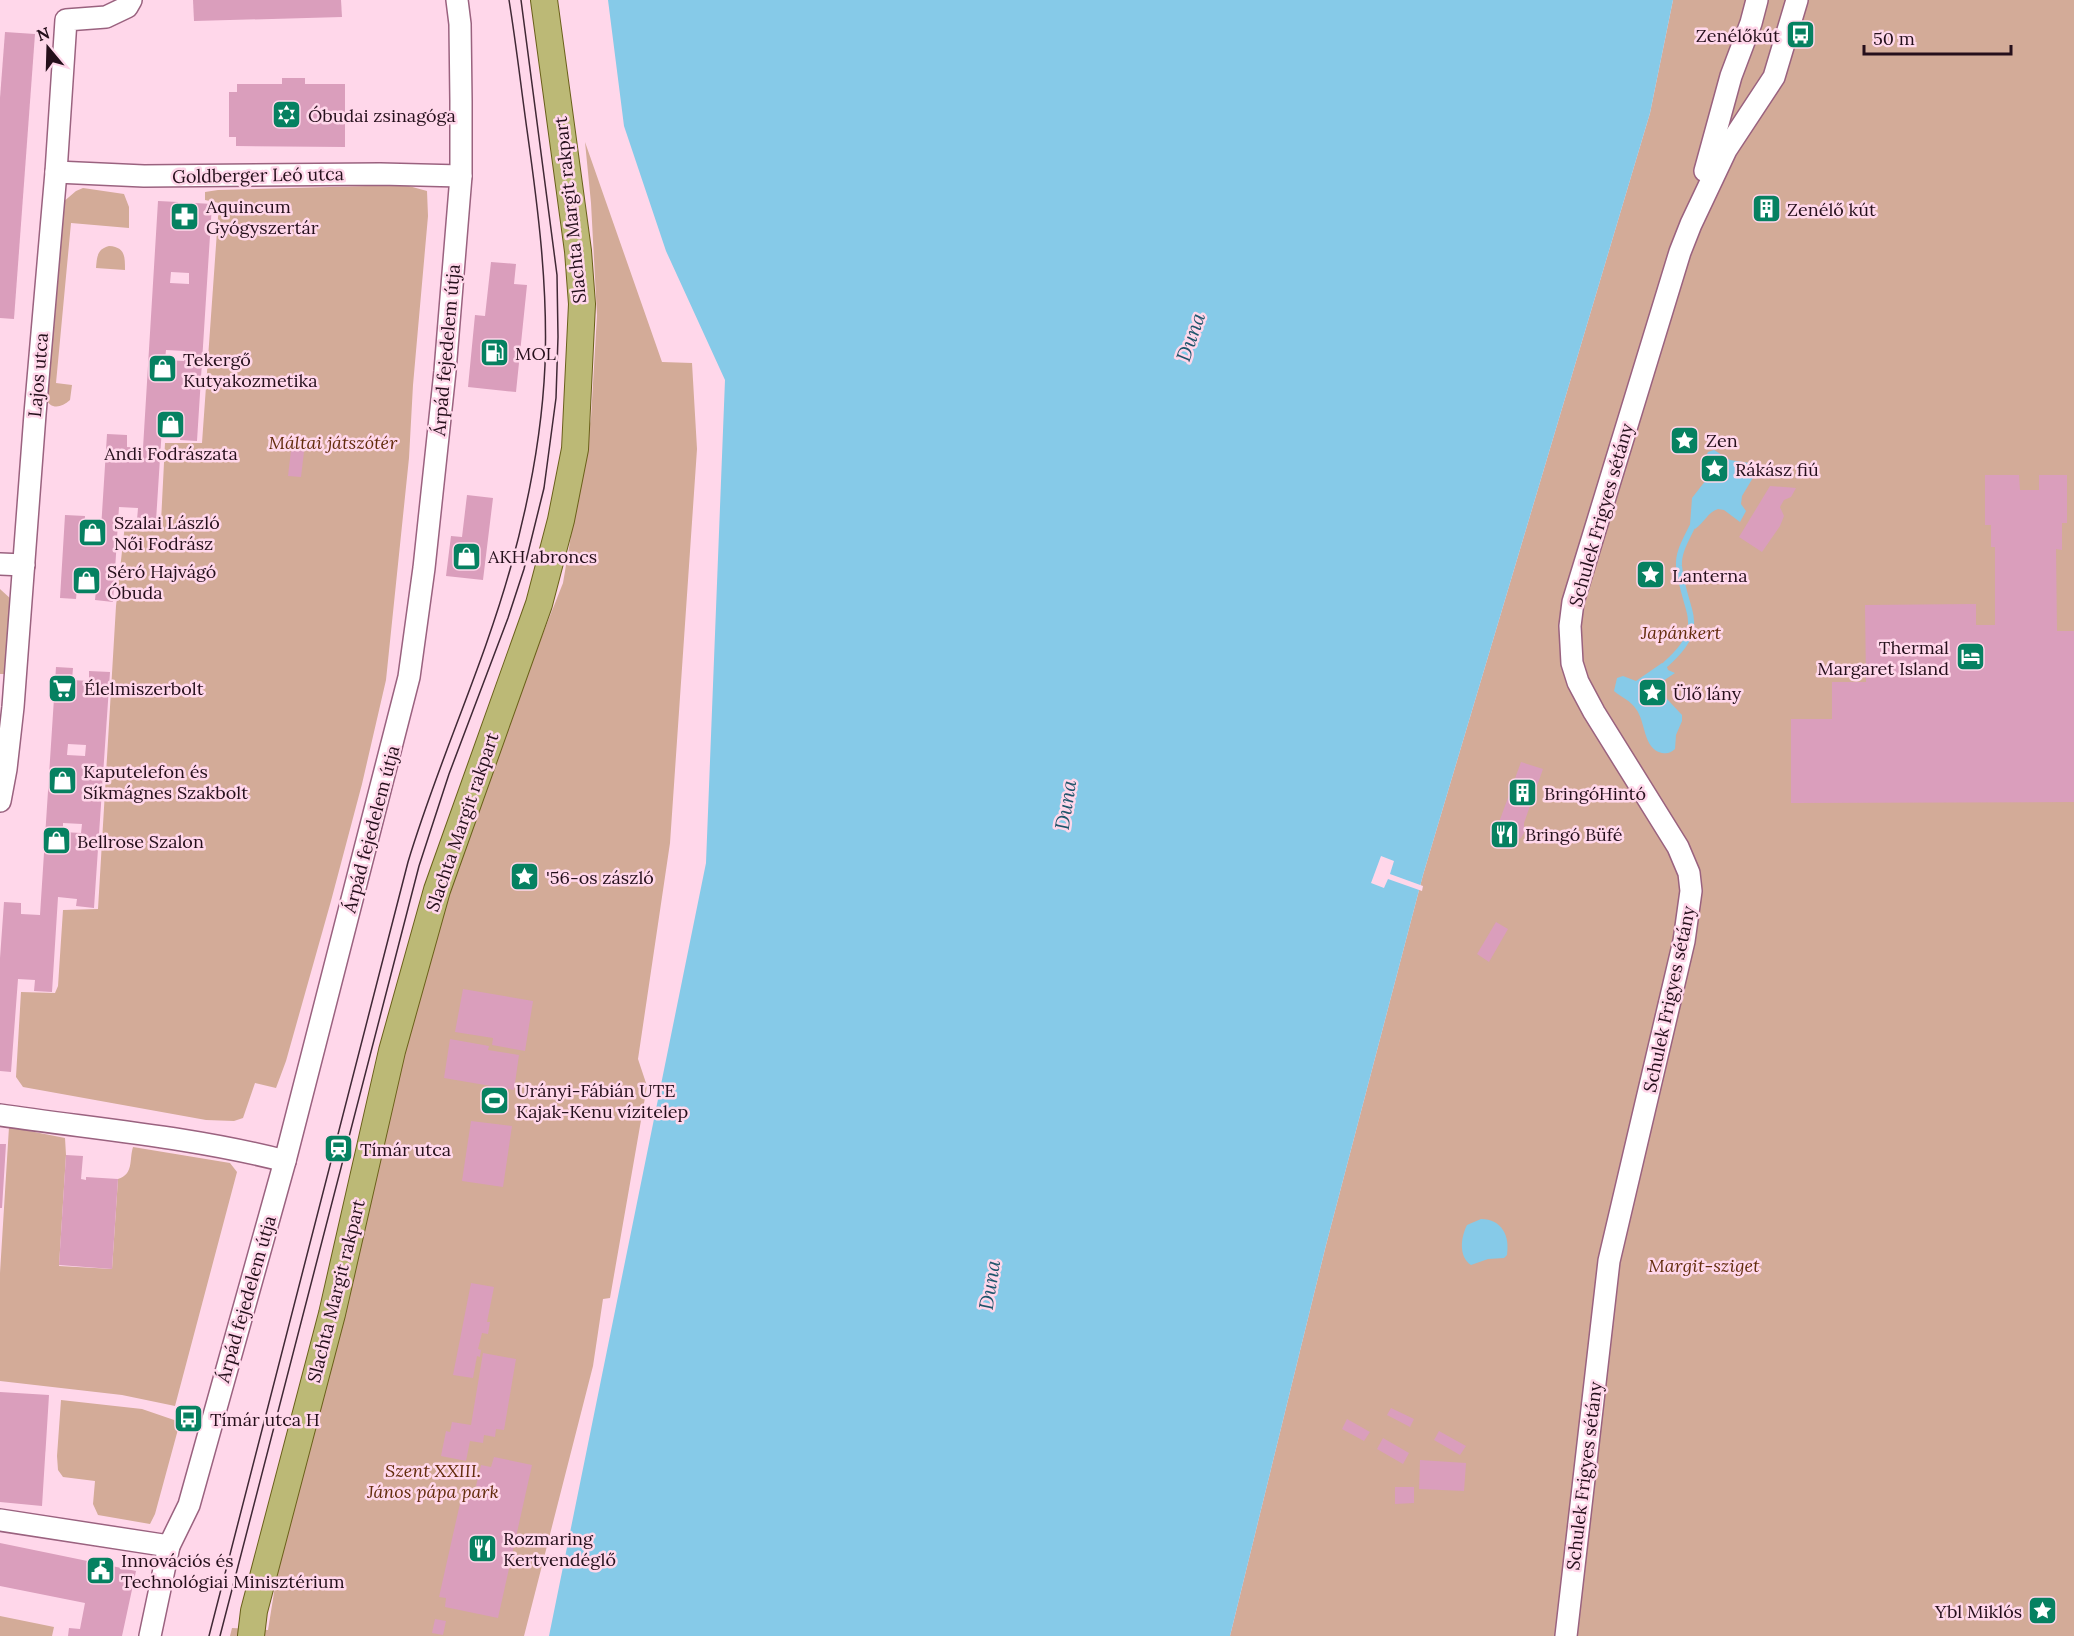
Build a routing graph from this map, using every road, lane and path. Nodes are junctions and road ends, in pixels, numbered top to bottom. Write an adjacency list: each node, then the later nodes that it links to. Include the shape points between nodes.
1 (130, 0): 6 (street, Lajos utca, via 127,7 106,17 66,20)
2 (457, 0): 7 (street, Árpád fejedelem útja)
3 (544, 0): 17 (main road, Slachta Margit rakpart, via 582,304 575,449 539,604 437,890 392,1051 332,1314 254,1611)
4 (1757, 0): 8 (street, Schulek Frigyes sétány, via 1731,76)
5 (1797, 0): 8 (street, Schulek Frigyes sétány, via 1774,76 1726,150)
6 (56, 172): 7 (street, Goldberger Leó utca, via 144,176); 10 (street, Lajos utca)
7 (461, 176): 13 (street, Árpád fejedelem útja, via 445,371 409,677)
8 (1691, 224): 18 (street, Schulek Frigyes sétány, via 1573,602 1570,626 1572,663 1578,682 1678,847 1689,873 1691,891 1684,941 1609,1261)
9 (0, 564): 10 (street)
10 (24, 565): 11 (street, Lajos utca, via 13,708)
11 (0, 801)
12 (0, 1115): 13 (street, via 245,1151)
13 (285, 1161): 15 (street, Árpád fejedelem útja, via 189,1505)
14 (0, 1520): 15 (street)
15 (169, 1546): 16 (street, Árpád fejedelem útja)
16 (150, 1636)
17 (251, 1636)
18 (1566, 1636)

